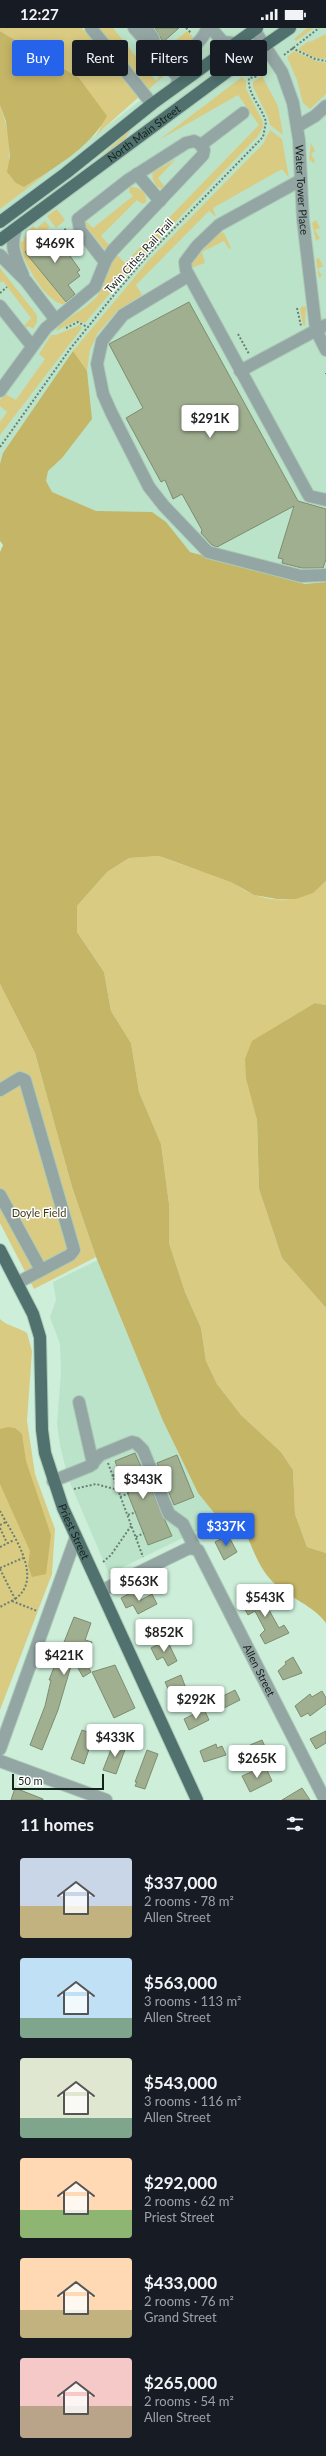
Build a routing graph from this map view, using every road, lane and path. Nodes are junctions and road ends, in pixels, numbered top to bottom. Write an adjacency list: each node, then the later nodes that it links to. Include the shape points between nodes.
1 (91, 28): 25 (street)
2 (134, 28): 9 (street)
3 (146, 28): 10 (street)
4 (206, 28): 11 (street)
5 (211, 28): 12 (street)
6 (290, 28): 15 (main road, North Main Street)
7 (320, 28): 17 (path)
8 (255, 29): 13 (main road, North Main Street); 14 (street, Water Tower Place)
9 (145, 40)
10 (154, 40)
11 (199, 40)
12 (221, 40)
13 (238, 40)
14 (262, 40)
15 (267, 44)
16 (267, 48): 28 (street, Water Tower Place, via 289,88)
17 (292, 48): 18 (path); 20 (path, via 315,59)
18 (287, 52)
19 (210, 61): 24 (main road, North Main Street)
20 (326, 61)
21 (177, 76): 24 (street)
22 (223, 76): 34 (main road, North Main Street)
23 (254, 76): 53 (path, Twin Cities Rail Trail, via 249,78 251,91 266,122 262,137 149,254 118,290 70,349)
24 (176, 86): 25 (main road, North Main Street)
25 (152, 104): 33 (main road, North Main Street)
26 (326, 106): 28 (street)
27 (243, 113): 29 (street)
28 (298, 126): 31 (street, Water Tower Place)
29 (201, 145): 30 (street, via 194,141 189,142); 32 (street, via 204,150 203,156)
30 (136, 174): 32 (street); 37 (street, via 78,220 80,230)
31 (301, 180): 38 (street, via 219,226 197,246 185,262); 46 (street, Water Tower Place, via 303,220)
32 (160, 201): 37 (street, via 113,250)
33 (0, 222)
34 (16, 229): 35 (main road, North Main Street); 39 (street, via 12,241 13,249)
35 (0, 240)
36 (0, 255): 39 (street)
37 (106, 262): 44 (street, via 91,292)
38 (188, 276): 51 (street); 55 (street, via 123,315 102,341 97,364 99,381 106,400 149,487 204,549 213,555 301,576)
39 (26, 281): 44 (street)
40 (7, 287): 41 (path)
41 (0, 293)
42 (0, 306): 48 (street)
43 (297, 308): 45 (path)
44 (55, 319): 48 (street)
45 (301, 327)
46 (321, 328): 49 (street, Water Tower Place); 50 (street)
47 (238, 334): 50 (path)
48 (32, 346): 52 (street)
49 (326, 350)
50 (254, 364): 51 (street)
51 (240, 371): 54 (street, via 309,496)
52 (0, 391)
53 (0, 447)
54 (326, 500)
55 (326, 575)
56 (0, 1090): 59 (street, via 20,1078 24,1080 74,1250 70,1255)
57 (0, 1195): 59 (street)
58 (0, 1250): 60 (main road, Priest Street)
59 (41, 1270): 60 (street)
60 (17, 1283): 66 (main road, Priest Street, via 33,1314 40,1337 42,1430)
61 (79, 1402): 63 (street)
62 (104, 1453): 63 (street, via 97,1457); 65 (path); 84 (street, Allen Street, via 132,1442 140,1446 169,1514 183,1524)
63 (93, 1464): 66 (street)
64 (119, 1473): 65 (path)
65 (113, 1476): 68 (path)
66 (53, 1481): 79 (main road, Priest Street)
67 (74, 1490): 68 (path, via 96,1484)
68 (118, 1490): 70 (path)
69 (128, 1493): 70 (path)
70 (120, 1497): 73 (path)
71 (0, 1511): 74 (path)
72 (136, 1512): 73 (path)
73 (127, 1515): 76 (path)
74 (6, 1522): 75 (path); 81 (path)
75 (0, 1525)
76 (131, 1526): 80 (path); 86 (path, via 112,1555)
77 (0, 1528): 82 (path)
78 (144, 1533): 80 (path)
79 (76, 1537): 89 (main road, Priest Street); 94 (street)
80 (135, 1537): 87 (path)
81 (14, 1540): 82 (path); 85 (path)
82 (8, 1543): 83 (path)
83 (0, 1547)
84 (195, 1548): 87 (street, via 189,1548); 98 (street, Allen Street, via 207,1566)
85 (23, 1558): 88 (path); 90 (path, via 28,1576 22,1594)
86 (103, 1562)
87 (147, 1568): 89 (street)
88 (0, 1569): 90 (path)
89 (101, 1591): 97 (main road, Priest Street)
90 (15, 1599): 91 (path)
91 (12, 1601): 92 (path); 93 (path)
92 (0, 1607)
93 (38, 1612)
94 (0, 1749)
95 (0, 1761): 96 (street)
96 (106, 1800)
97 (197, 1800)
98 (325, 1800)

